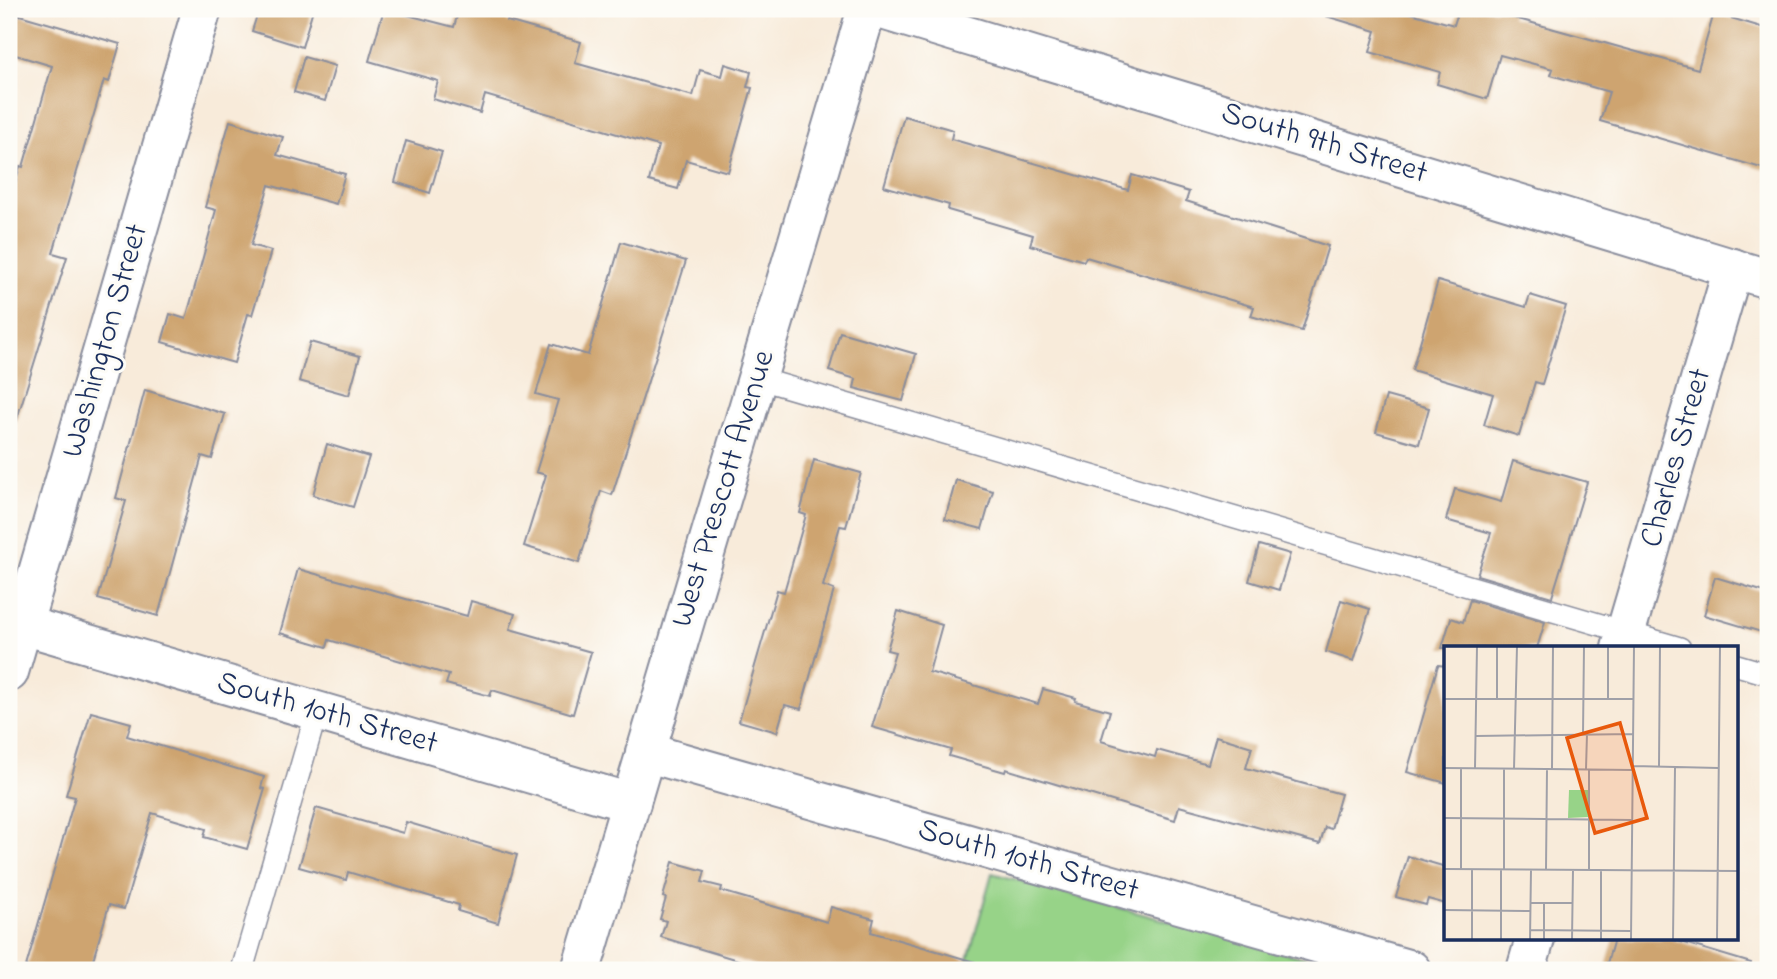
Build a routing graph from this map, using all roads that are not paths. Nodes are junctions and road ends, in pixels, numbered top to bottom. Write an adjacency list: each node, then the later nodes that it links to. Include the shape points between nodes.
1 (202, 9): 6 (street, Washington Street)
2 (867, 9): 5 (street, West Prescott Avenue)
3 (879, 9): 4 (street, South 9th Street)
4 (1750, 274): 7 (street, Charles Street)
5 (757, 378): 7 (lane); 13 (street, West Prescott Avenue)
6 (23, 625): 10 (street, Washington Street); 12 (street, South 10th Street)
7 (1623, 640): 8 (lane)
8 (1666, 646)
9 (1738, 665): 11 (lane)
10 (9, 672)
11 (1768, 674)
12 (317, 711): 14 (street, South 10th Street); 16 (lane)
13 (645, 752): 14 (street, West Prescott Avenue); 18 (street, South 10th Street)
14 (631, 803): 17 (street, West Prescott Avenue)
15 (1535, 940): 19 (street)
16 (242, 970)
17 (581, 970)
18 (1411, 970)
19 (1526, 970)

